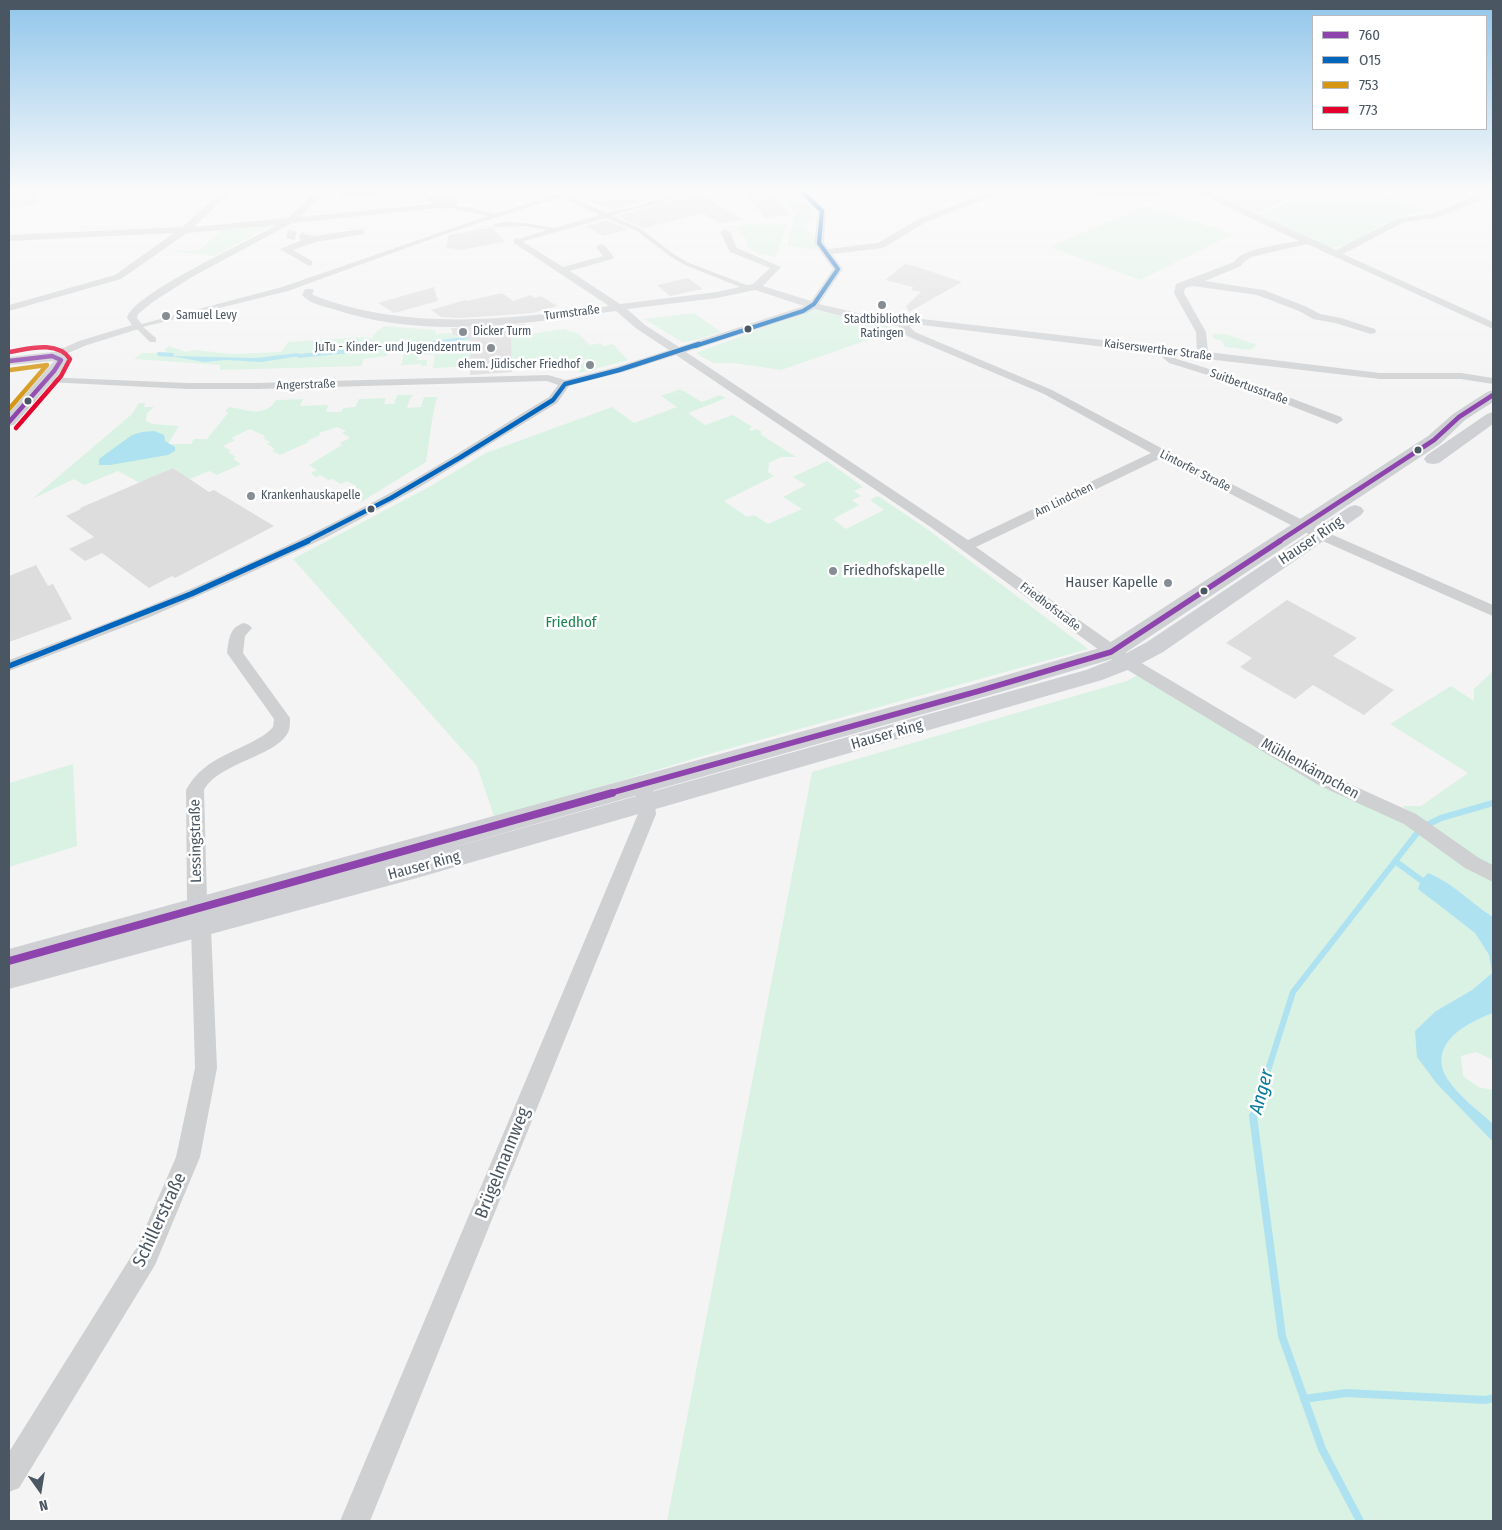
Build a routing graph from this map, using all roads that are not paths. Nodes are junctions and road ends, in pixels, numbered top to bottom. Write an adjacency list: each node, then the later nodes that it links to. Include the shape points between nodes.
1 (139, 262): 20 (street, via 118,277)
2 (212, 262): 22 (street, via 159,293 133,313 132,318)
3 (306, 262): 12 (street)
4 (361, 262): 16 (street)
5 (551, 262): 13 (street, Friedhofstraße)
6 (590, 262): 13 (street)
7 (684, 262): 15 (street)
8 (766, 262): 15 (street, via 776,266)
9 (833, 262): 18 (street, via 838,269)
10 (1239, 262): 14 (street)
11 (1354, 262): 23 (street)
12 (309, 264)
13 (563, 270): 19 (street, Friedhofstraße)
14 (1192, 283): 24 (street, via 1260,292 1317,317); 28 (street, via 1180,286 1179,293 1201,332)
15 (752, 287): 18 (street); 19 (street, Turmstraße, via 716,295)
16 (285, 290): 17 (street, Turmstraße); 22 (street)
17 (309, 292): 19 (street, Turmstraße, via 307,295 311,298 366,316 415,322 487,322)
18 (814, 304): 21 (street, Kaiserswerther Straße, via 872,320); 26 (street, via 803,311)
19 (618, 307): 26 (street, Friedhofstraße, via 641,327)
20 (9, 308)
21 (902, 324): 27 (street, Kaiserswerther Straße, via 922,322); 39 (street, Lintorfer Straße, via 911,334 1048,392)
22 (138, 326): 25 (street); 29 (street)
23 (1493, 326)
24 (1371, 331)
25 (153, 340)
26 (678, 351): 34 (street); 41 (street, Friedhofstraße)
27 (1166, 351): 28 (street, Kaiserswerther Straße); 37 (street, Suitbertusstraße, via 1166,356 1173,361)
28 (1203, 355): 32 (street, Kaiserswerther Straße, via 1380,376)
29 (54, 356): 30 (street); 31 (street, via 60,360)
30 (9, 361)
31 (51, 375): 34 (street, Angerstraße, via 202,386 548,378); 38 (street)
32 (1415, 376): 33 (street, Kaiserswerther Straße, via 1461,376); 35 (street, Kaiserswerther Straße, via 1449,380)
33 (1493, 381)
34 (565, 384): 45 (street, via 553,400 366,511 190,596 142,611)
35 (1493, 393): 40 (main road, Hauser Ring)
36 (1493, 417): 40 (main road, Hauser Ring)
37 (1337, 420)
38 (9, 422)
39 (1161, 453): 40 (street, Lintorfer Straße); 41 (street, Am Lindchen)
40 (1313, 530): 42 (street, Lintorfer Straße); 46 (main road, Hauser Ring, via 1187,627)
41 (967, 546): 46 (street, Friedhofstraße)
42 (1493, 611)
43 (244, 628): 50 (street, Lessingstraße, via 237,635 235,653 282,718 281,728 268,742 212,770 200,780 195,790)
44 (70, 636): 45 (street)
45 (53, 650): 47 (street)
46 (1119, 657): 48 (main road, Hauser Ring, via 979,691); 49 (street, Mühlenkämpchen, via 1326,781 1410,819)
47 (9, 666)
48 (645, 794): 50 (main road, Hauser Ring); 54 (street, Brügelmannweg, via 648,814)
49 (1493, 874)
50 (199, 918): 51 (main road, Hauser Ring); 52 (main road, Hauser Ring); 53 (street, Schillerstraße, via 206,1068 188,1157 146,1256)
51 (9, 961)
52 (9, 977)
53 (9, 1478)
54 (355, 1521)

